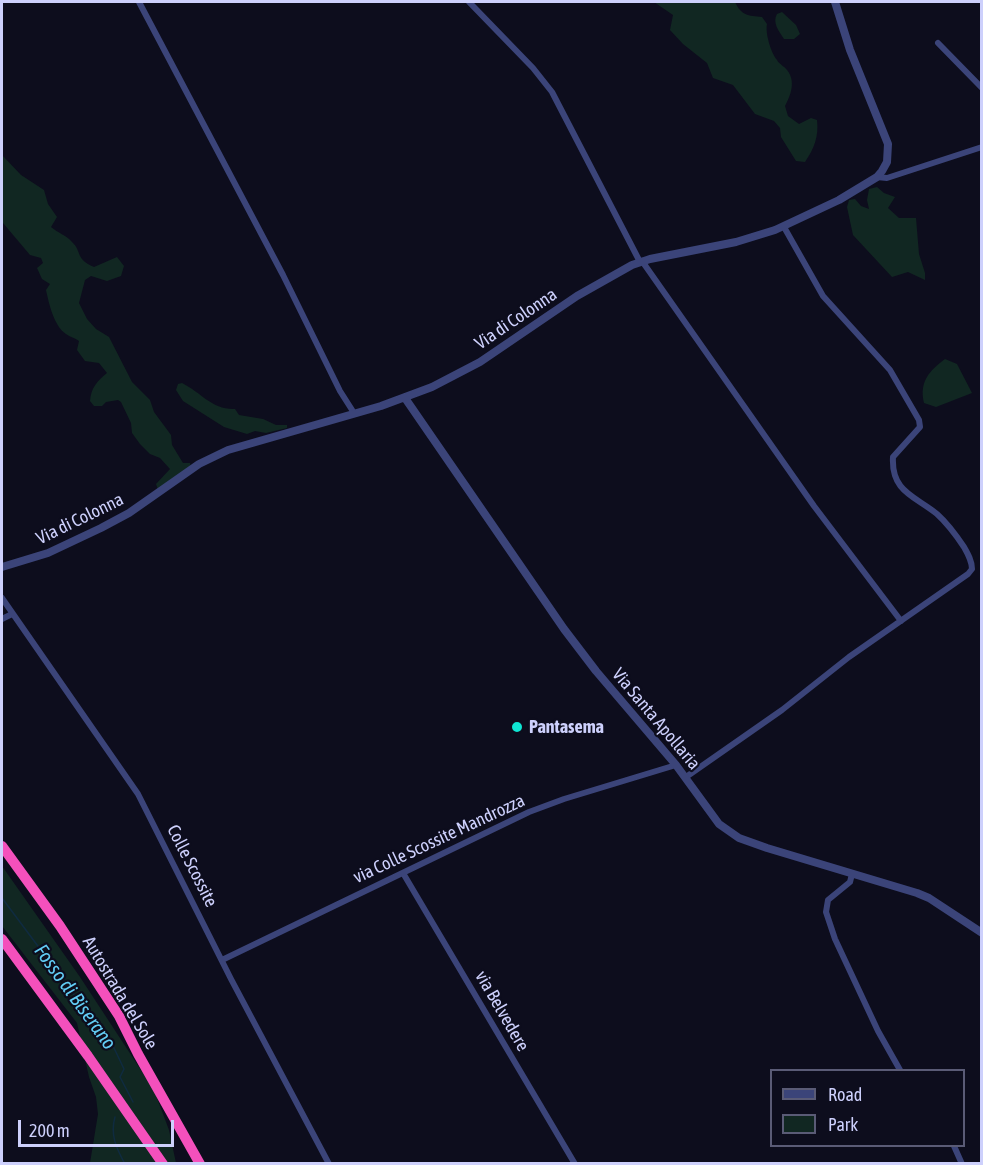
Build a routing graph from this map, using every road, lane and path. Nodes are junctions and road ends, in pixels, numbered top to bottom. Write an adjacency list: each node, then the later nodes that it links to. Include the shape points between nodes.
1 (139, 2): 11 (street)
2 (468, 2): 9 (street, via 552,92)
3 (835, 2): 7 (street, via 888,144 886,164)
4 (938, 43): 5 (street)
5 (981, 88)
6 (981, 147): 7 (street, via 886,178)
7 (877, 177): 8 (street, Via di Colonna)
8 (784, 227): 9 (street, Via di Colonna); 16 (street, via 823,296 887,367 919,420 919,429 894,456 899,484 947,525 972,565 968,574)
9 (641, 262): 10 (street, Via di Colonna, via 589,288 480,362); 16 (street, via 814,506)
10 (405, 398): 11 (street, Via di Colonna); 17 (street, Via Santa Apollaria, via 569,637)
11 (354, 413): 12 (street, Via di Colonna, via 218,454 109,524 48,553)
12 (2, 567)
13 (2, 598): 14 (street, Colle Scossite)
14 (12, 614): 15 (street); 24 (street, Colle Scossite, via 131,783)
15 (2, 619)
16 (901, 621): 18 (street)
17 (676, 765): 18 (street, Via Santa Apollaria); 20 (street, via Colle Scossite Mandrozza, via 529,812)
18 (686, 777): 21 (street, Via Santa Apollaria, via 713,819 733,835)
19 (2, 846): 28 (highway, Autostrada del Sole, via 119,1016)
20 (403, 873): 24 (street, via Colle Scossite Mandrozza); 30 (street, via Belvedere)
21 (852, 874): 22 (street, Via Santa Apollaria, via 929,898); 25 (street, via 850,882 828,900 826,912 848,967)
22 (981, 933)
23 (2, 939): 27 (highway)
24 (222, 960): 29 (street, Colle Scossite)
25 (899, 1069)
26 (954, 1147): 31 (street)
27 (163, 1164)
28 (200, 1164)
29 (329, 1164)
30 (574, 1164)
31 (962, 1164)

